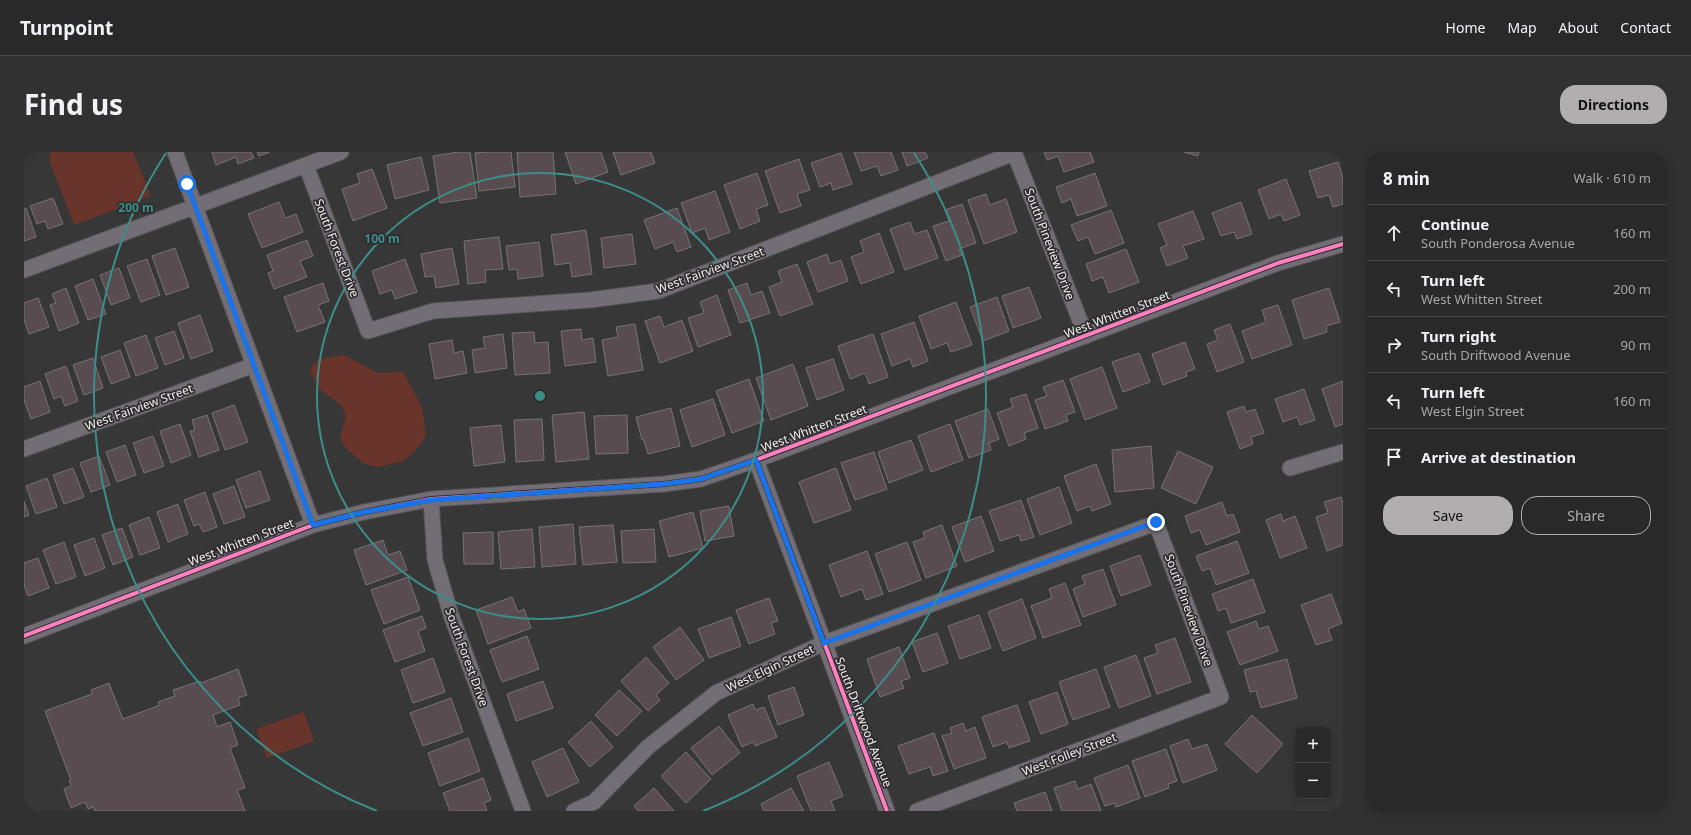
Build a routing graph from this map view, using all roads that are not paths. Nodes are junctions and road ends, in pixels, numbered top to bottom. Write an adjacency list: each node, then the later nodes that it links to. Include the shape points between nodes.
1 (176, 152): 5 (street)
2 (341, 152): 4 (street)
3 (1014, 152): 8 (street, West Fairview Street, via 658,291 590,300 433,311); 9 (street, South Pineview Drive)
4 (306, 165): 5 (street); 8 (street, South Forest Drive)
5 (195, 205): 7 (street); 10 (street)
6 (1343, 244): 9 (street, West Whitten Street, via 1278,263)
7 (24, 270)
8 (368, 331)
9 (1086, 336): 13 (street, West Whitten Street)
10 (254, 365): 11 (street, West Fairview Street); 17 (street)
11 (24, 449)
12 (1343, 452): 14 (street)
13 (756, 460): 15 (street, West Whitten Street, via 701,479 664,484); 19 (street, South Driftwood Avenue)
14 (1290, 468)
15 (431, 500): 17 (street, West Whitten Street, via 364,512); 21 (street, South Forest Drive, via 435,560 451,614)
16 (1156, 522): 19 (street, West Elgin Street); 20 (street, South Pineview Drive)
17 (313, 525): 18 (street, West Whitten Street)
18 (24, 636)
19 (824, 643): 22 (street, West Elgin Street, via 716,693 648,747 594,802); 23 (street, South Driftwood Avenue)
20 (1221, 697): 24 (street, West Folley Street)
21 (523, 811)
22 (574, 811)
23 (887, 811)
24 (917, 811)

